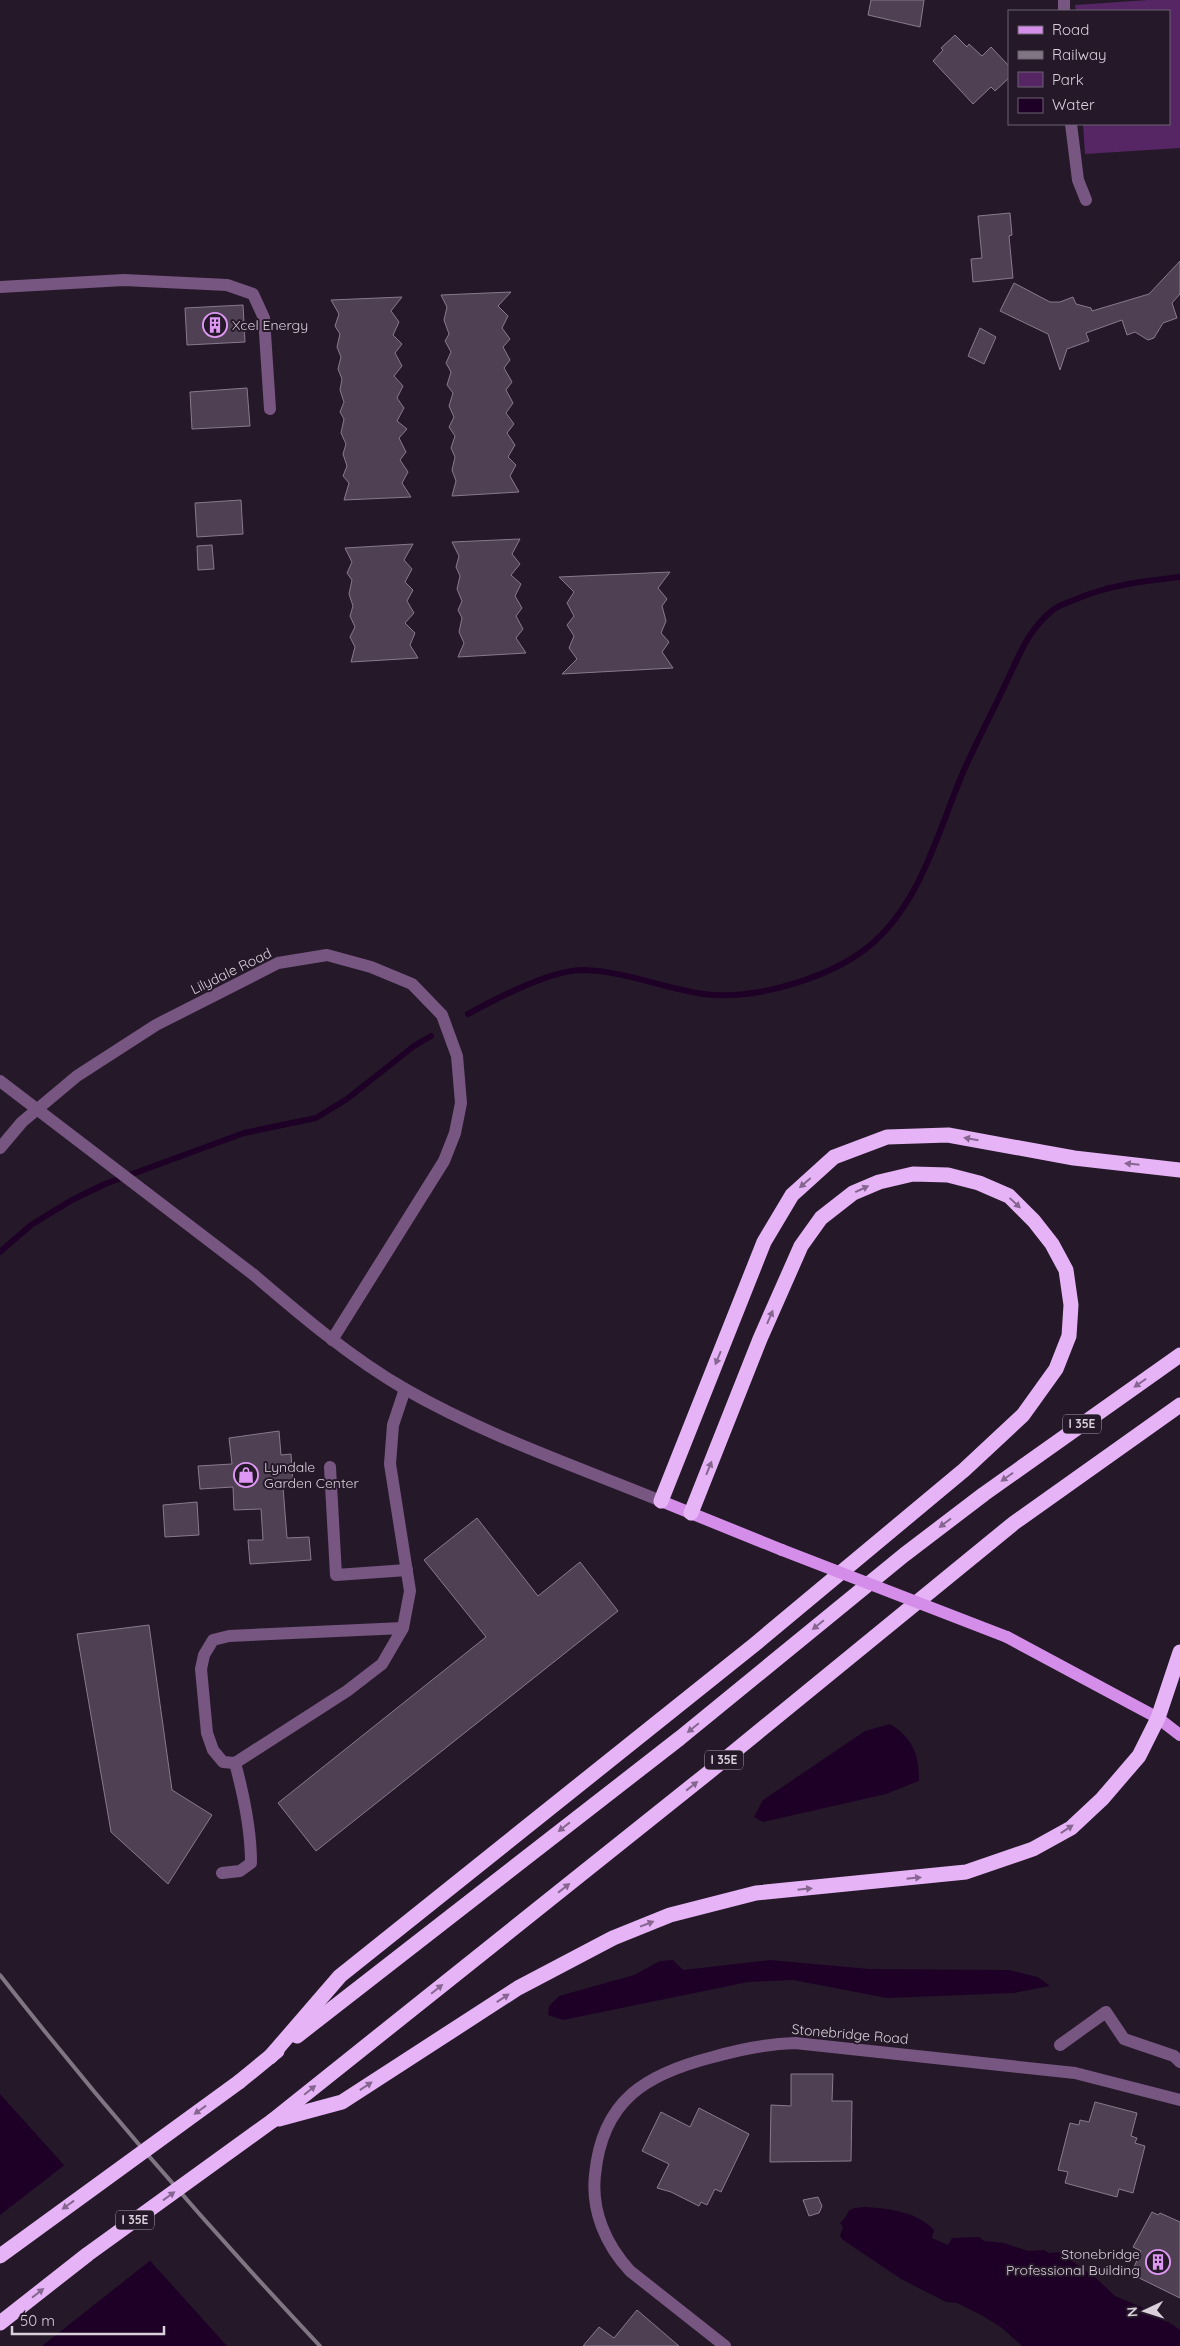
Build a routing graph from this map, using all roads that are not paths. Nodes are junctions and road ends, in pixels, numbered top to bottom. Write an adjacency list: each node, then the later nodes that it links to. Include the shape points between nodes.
1 (1071, 125): 2 (street, via 1078,180)
2 (1086, 200)
3 (0, 287): 4 (street, via 124,280 227,285 253,294 264,318)
4 (270, 409)
5 (0, 1081): 8 (street, bridge, via 254,1275)
6 (0, 1148): 8 (street, Lilydale Road, via 22,1122 77,1076 156,1025 278,963 327,955 371,967 412,984 442,1015 457,1056 461,1103 455,1133 444,1160)
7 (1180, 1170): 13 (highway, one-way to 13, via 1074,1158 948,1136 887,1137 834,1157 792,1195 764,1242)
8 (332, 1340): 10 (street)
9 (1180, 1355): 23 (highway, I 35E, one-way to 23, via 911,1549 680,1738)
10 (405, 1388): 13 (street, via 489,1431); 15 (street, via 393,1425 390,1464)
11 (1180, 1404): 26 (highway, I 35E, one-way to 11, via 708,1773 1014,1523)
12 (330, 1467): 15 (street, via 336,1575)
13 (661, 1501): 14 (main road)
14 (691, 1513): 18 (main road, bridge, via 1006,1637); 23 (highway, one-way to 23, via 760,1339 801,1246 821,1218 853,1194 879,1182 913,1174 930,1174 971,1181 1009,1196 1034,1221 1066,1270 1071,1305 1069,1336 1056,1369 1022,1415 964,1470 754,1645 340,1976)
15 (407, 1570): 16 (street, via 410,1591)
16 (403, 1628): 20 (street, via 382,1664 347,1691); 20 (street, via 229,1636 213,1640 204,1654 201,1669 207,1733 213,1750 223,1762)
17 (1180, 1652): 18 (highway)
18 (1158, 1718): 19 (main road); 26 (highway, one-way to 18, via 342,2102 518,1988 613,1938 670,1915 756,1893 966,1872 1033,1849 1072,1828 1102,1799 1139,1756)
19 (1180, 1735)
20 (235, 1763): 21 (street, via 251,1844 251,1863 240,1871)
21 (222, 1872)
22 (1060, 2045): 24 (street, via 1106,2012 1124,2039 1174,2056)
23 (270, 2057): 27 (highway, I 35E, one-way to 27, bridge)
24 (1180, 2062)
25 (1180, 2100): 29 (street, Stonebridge Road, via 1075,2073 796,2043 734,2051 651,2078 625,2100 599,2144 594,2178 597,2212 610,2244 630,2271)
26 (272, 2121): 28 (highway, I 35E, one-way to 26, bridge, via 88,2254)
27 (0, 2256)
28 (0, 2323)
29 (725, 2346)

